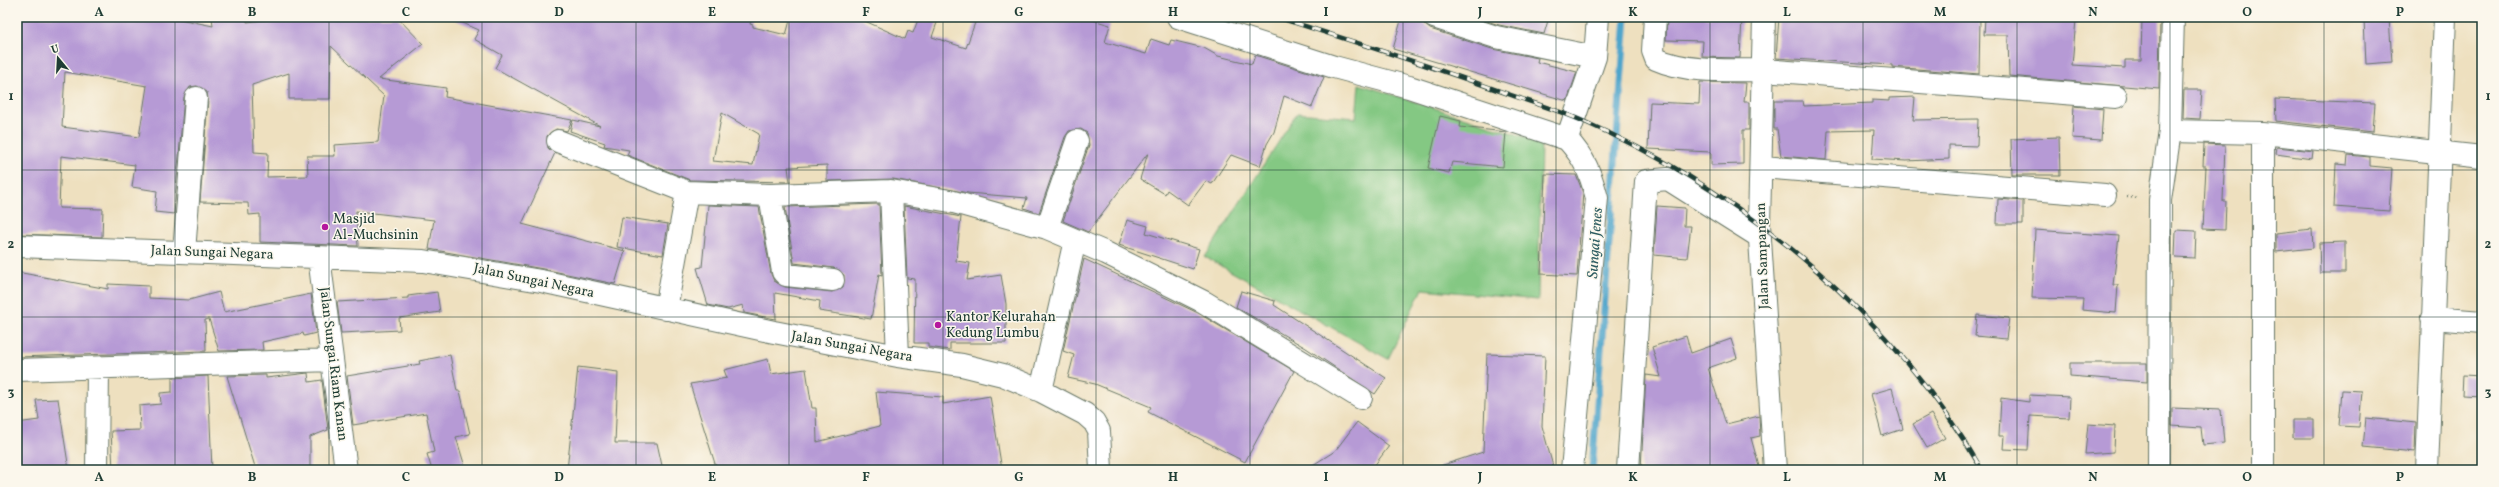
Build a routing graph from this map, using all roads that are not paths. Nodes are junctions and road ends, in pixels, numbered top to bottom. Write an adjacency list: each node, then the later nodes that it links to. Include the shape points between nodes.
1 (1178, 17): 14 (street, via 1334,67 1409,87)
2 (1434, 17): 8 (street, via 1496,37)
3 (1598, 17): 8 (street)
4 (1655, 17): 9 (street, via 1653,51 1656,59 1667,64 1718,70)
5 (1764, 17): 9 (street, Jalan Sampangan)
6 (2173, 17): 12 (street)
7 (2446, 17): 17 (street)
8 (1595, 57): 14 (street)
9 (1764, 70): 10 (street); 19 (street, Jalan Sampangan)
10 (2116, 97)
11 (196, 98): 28 (street)
12 (2170, 131): 13 (street); 46 (street, via 2160,200)
13 (2263, 134): 17 (street); 47 (street)
14 (1567, 139): 43 (street, via 1583,157 1597,198)
15 (558, 141): 21 (street)
16 (1077, 141): 24 (street)
17 (2440, 151): 18 (street); 32 (street)
18 (2482, 157)
19 (1762, 167): 23 (street); 25 (street, Jalan Sampangan)
20 (891, 191): 22 (street); 24 (street, via 950,202); 34 (street)
21 (687, 192): 22 (street); 31 (street)
22 (770, 195): 30 (street, via 783,272 786,275)
23 (2105, 195)
24 (1048, 228): 26 (street)
25 (1760, 237): 44 (street, via 1668,179 1646,181); 45 (street, Jalan Sampangan)
26 (1075, 240): 38 (street); 39 (street, via 1204,302)
27 (17, 246): 28 (street, Jalan Sungai Negara)
28 (184, 252): 29 (street, Jalan Sungai Negara)
29 (320, 257): 31 (street, Jalan Sungai Negara, via 430,262 540,281); 35 (street, Jalan Sungai Riam Kanan)
30 (833, 280)
31 (666, 309): 34 (street, Jalan Sungai Negara)
32 (2432, 318): 33 (street); 48 (street)
33 (2482, 322)
34 (898, 356): 38 (street, Jalan Sungai Negara, via 962,365 1003,375)
35 (332, 360): 36 (street); 41 (street, Jalan Sungai Riam Kanan)
36 (98, 368): 37 (street); 40 (street)
37 (17, 370)
38 (1041, 391): 42 (street, Jalan Sungai Negara, via 1065,402 1094,422 1101,440)
39 (1361, 398)
40 (97, 470)
41 (346, 470)
42 (1101, 470)
43 (1572, 470)
44 (1628, 470)
45 (1775, 470)
46 (2160, 470)
47 (2263, 470)
48 (2427, 470)

